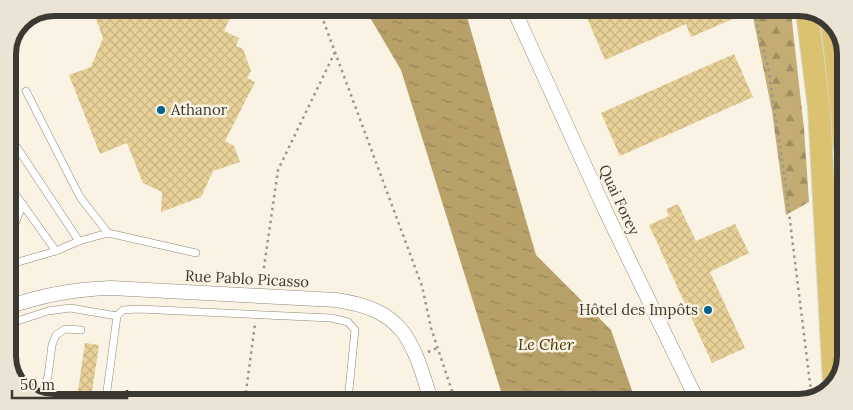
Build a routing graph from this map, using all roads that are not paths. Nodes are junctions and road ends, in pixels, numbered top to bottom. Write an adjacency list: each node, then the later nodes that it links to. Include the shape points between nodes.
1 (517, 16): 24 (street, Quai Forey, via 605,210)
2 (808, 18): 19 (main road, via 819,108)
3 (834, 40): 4 (main road)
4 (837, 68)
5 (26, 92): 10 (lane, via 80,197)
6 (16, 146): 11 (lane)
7 (16, 195): 8 (lane)
8 (22, 204): 9 (lane); 12 (lane)
9 (16, 220)
10 (108, 233): 11 (lane); 13 (lane)
11 (79, 241): 12 (lane)
12 (56, 251): 14 (lane)
13 (196, 253)
14 (16, 263)
15 (16, 305): 23 (street, Rue Pablo Picasso, via 56,293 111,288 356,303 389,317 401,328 418,356)
16 (117, 316): 17 (lane, via 70,308); 21 (lane); 22 (lane, via 123,310 138,309 331,318 348,322 355,330)
17 (16, 321)
18 (81, 330): 20 (lane, via 65,329 56,335)
19 (833, 372)
20 (43, 392)
21 (107, 394)
22 (349, 394)
23 (429, 394)
24 (694, 394)

